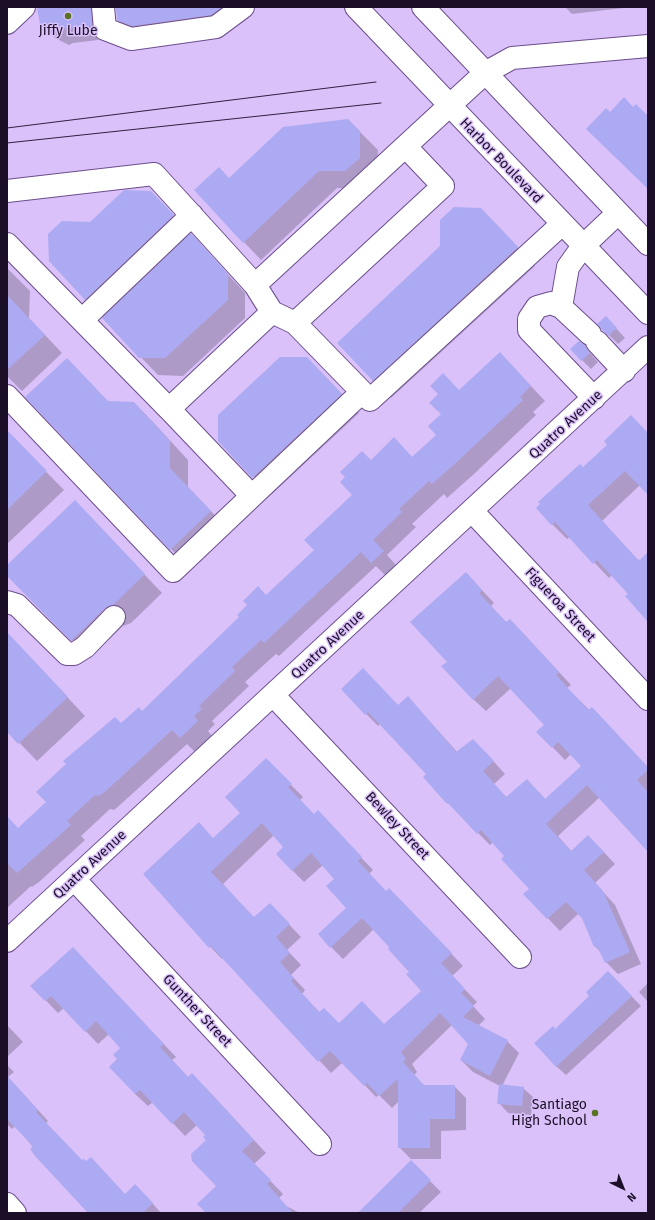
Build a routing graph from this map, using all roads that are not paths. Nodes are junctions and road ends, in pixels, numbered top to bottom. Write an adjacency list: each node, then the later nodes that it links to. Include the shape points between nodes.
1 (24, 7): 6 (street)
2 (103, 7): 3 (street, via 105,28 131,39 216,27)
3 (243, 7)
4 (356, 7): 9 (street, Harbor Boulevard)
5 (422, 7): 8 (street)
6 (7, 23)
7 (648, 46): 8 (street, via 512,58)
8 (486, 73): 9 (street); 12 (street)
9 (450, 106): 10 (street); 14 (street, Harbor Boulevard)
10 (406, 147): 18 (street); 23 (street, via 443,186)
11 (7, 191): 13 (street, via 154,174)
12 (618, 213): 16 (street); 17 (street)
13 (192, 215): 18 (street); 22 (street)
14 (562, 224): 17 (street, Harbor Boulevard); 26 (street, via 370,400)
15 (7, 244): 22 (street)
16 (648, 244)
17 (583, 246): 19 (street, via 568,267); 21 (street, Harbor Boulevard)
18 (255, 286): 20 (street)
19 (561, 307): 25 (street); 28 (street, via 551,303 537,307 529,319 529,330)
20 (272, 312): 23 (street); 29 (street)
21 (648, 313)
22 (82, 320): 29 (street)
23 (295, 323): 26 (street)
24 (648, 347): 25 (street, Quatro Avenue)
25 (624, 371): 28 (street, Quatro Avenue)
26 (362, 392): 30 (street)
27 (7, 396): 30 (street, via 173,572)
28 (594, 398): 31 (street, Quatro Avenue)
29 (169, 409): 30 (street)
30 (252, 496)
31 (472, 511): 34 (street, Quatro Avenue); 35 (street, Figueroa Street)
32 (7, 602): 33 (street, via 17,605 67,654 74,654 85,647)
33 (114, 617)
34 (273, 695): 36 (street, Quatro Avenue); 38 (street, Bewley Street)
35 (648, 700)
36 (74, 879): 37 (street, Quatro Avenue); 39 (street, Gunther Street)
37 (7, 941)
38 (520, 958)
39 (320, 1144)
40 (7, 1204): 41 (street)
41 (15, 1213)

